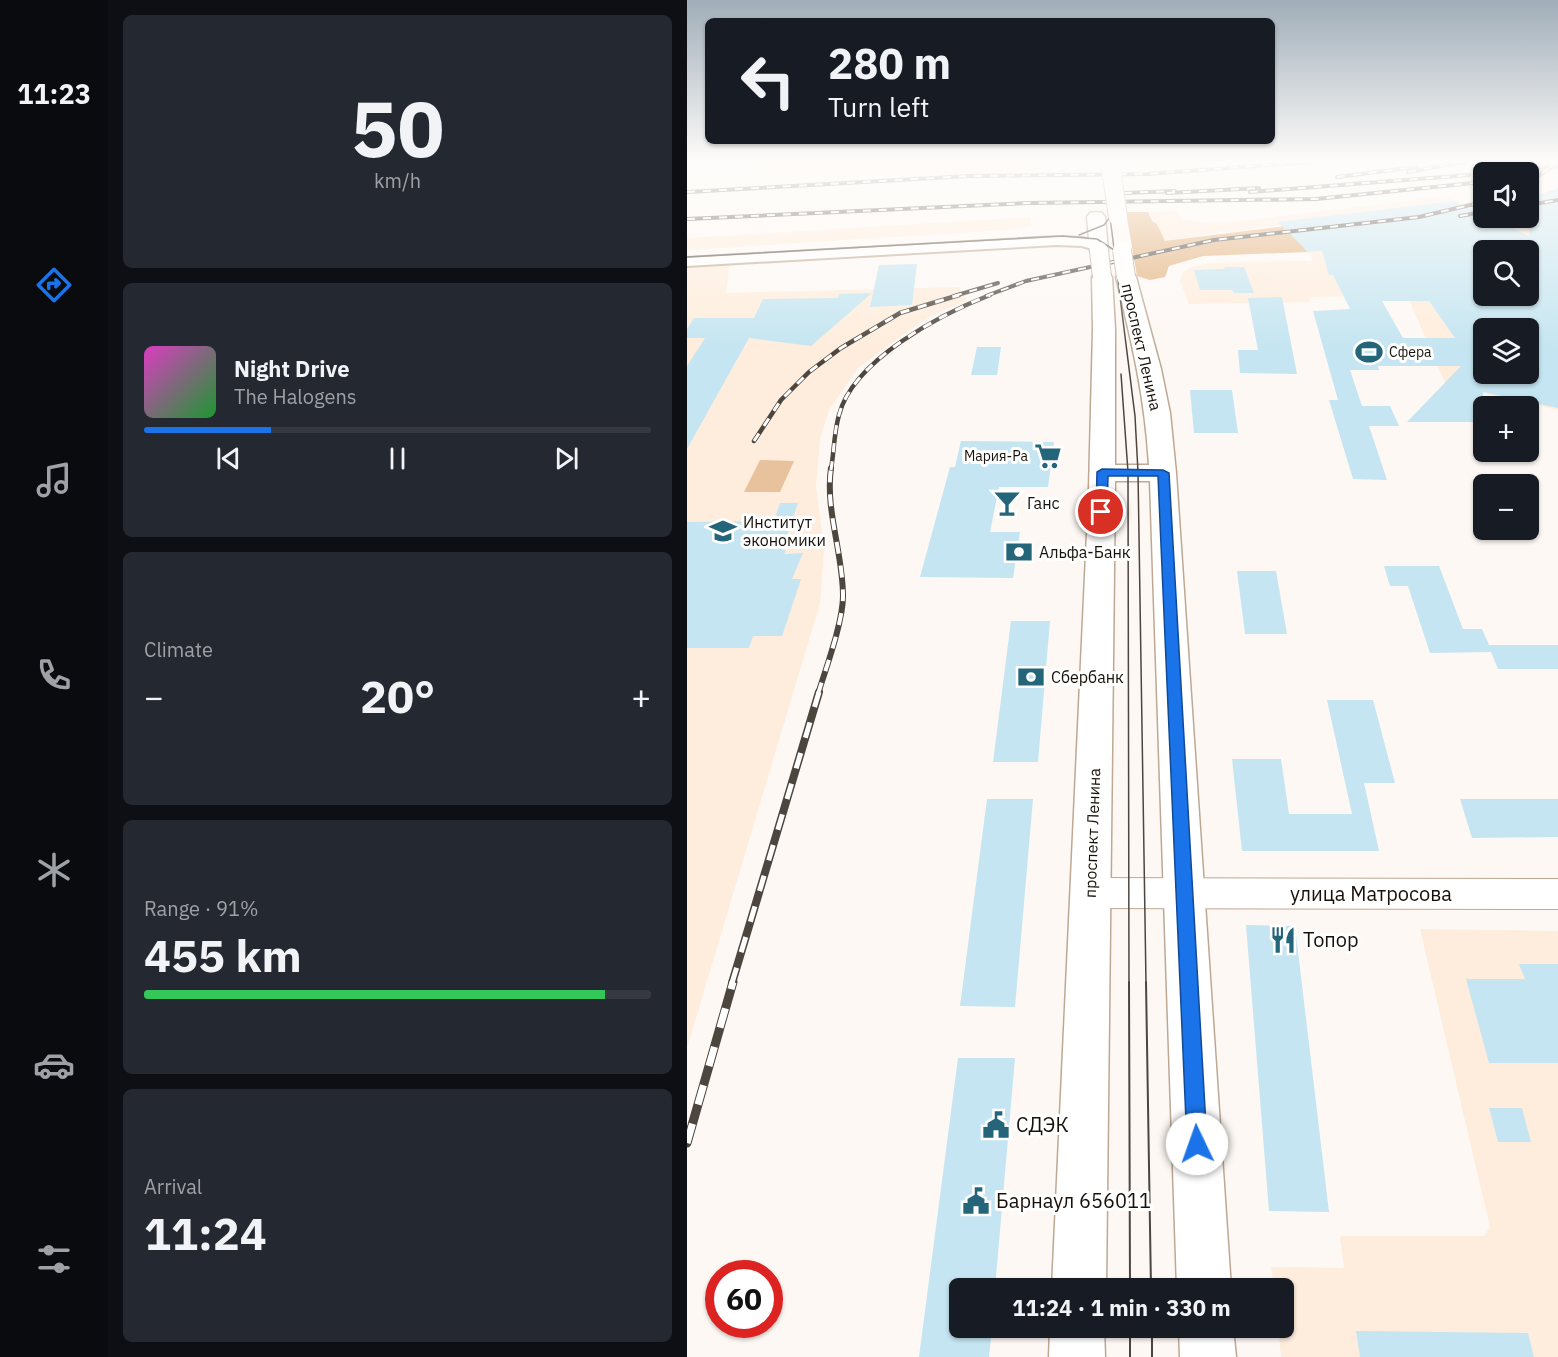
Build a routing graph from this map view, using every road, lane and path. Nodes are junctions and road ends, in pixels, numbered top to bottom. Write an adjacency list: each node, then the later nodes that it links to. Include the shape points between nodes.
1 (1087, 224): 4 (street, via 1063,233)
2 (1097, 224): 5 (main road, проспект Ленина)
3 (1119, 224): 10 (main road, проспект Ленина, bridge, via 1126,277 1151,369)
4 (951, 243): 5 (street, via 1083,242); 7 (street)
5 (1099, 249): 9 (main road, проспект Ленина, bridge, via 1104,329)
6 (687, 254): 7 (street)
7 (767, 254): 8 (street)
8 (687, 262)
9 (1102, 472): 10 (main road); 11 (main road, проспект Ленина)
10 (1163, 473): 12 (main road, проспект Ленина)
11 (1090, 893): 12 (street, улица Матросова); 14 (main road, проспект Ленина)
12 (1184, 894): 13 (street, улица Матросова); 15 (main road, проспект Ленина)
13 (1558, 894)
14 (1079, 1278)
15 (1203, 1278)
16 (1077, 1338): 18 (main road)
17 (1206, 1338): 19 (main road)
18 (1077, 1357)
19 (1207, 1357)

